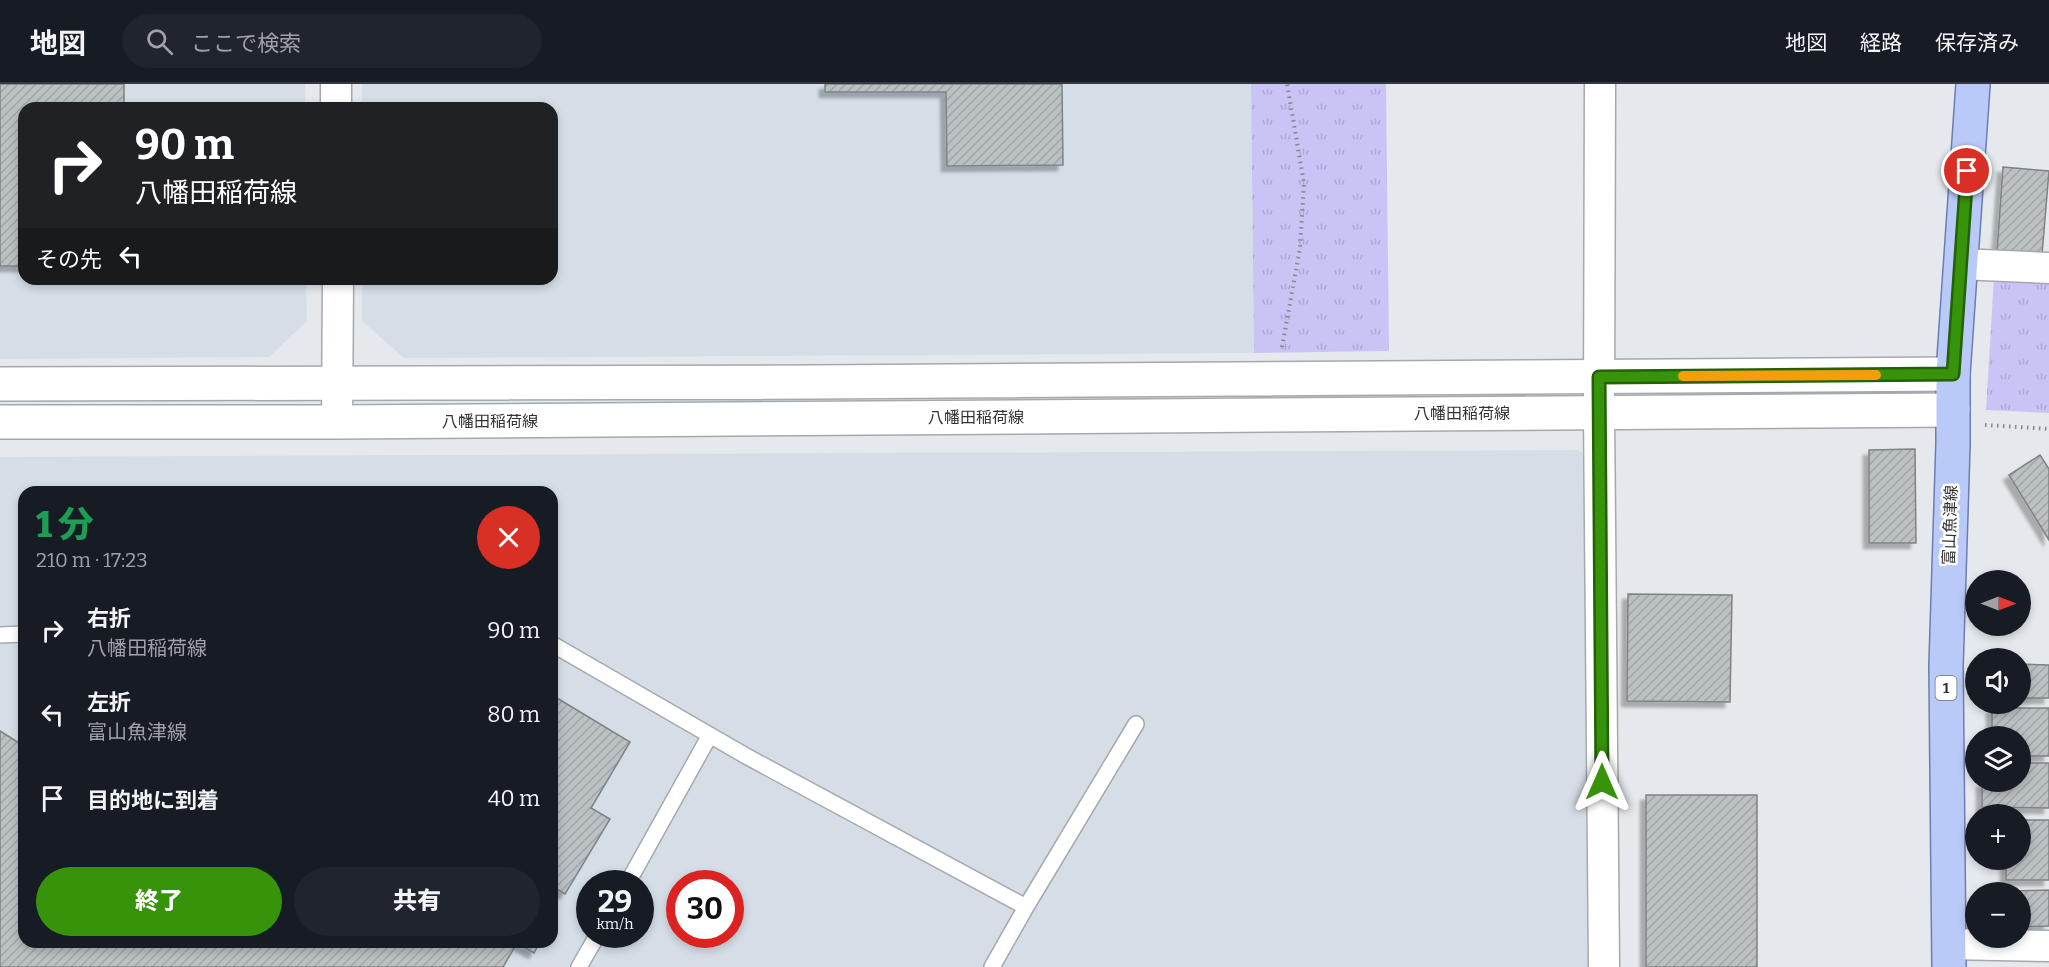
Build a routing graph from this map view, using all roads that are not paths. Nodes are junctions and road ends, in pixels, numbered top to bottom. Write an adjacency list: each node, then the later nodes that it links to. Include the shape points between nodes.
1 (336, 84): 4 (street)
2 (1600, 84): 9 (street)
3 (1973, 84): 5 (main road, 富山魚津線 / 1)
4 (336, 102)
5 (1960, 264): 6 (street); 8 (main road, 富山魚津線 / 1)
6 (2049, 268)
7 (338, 285): 10 (street)
8 (1953, 374): 9 (main road); 12 (main road, 富山魚津線 / 1)
9 (1599, 377): 10 (main road); 13 (street)
10 (339, 382): 11 (main road); 15 (street)
11 (0, 384)
12 (1953, 410): 13 (main road, 八幡田稲荷線); 25 (main road, 富山魚津線 / 1, via 1946,666)
13 (1599, 412): 15 (main road, 八幡田稲荷線); 28 (street)
14 (0, 422): 15 (main road, 八幡田稲荷線)
15 (337, 422)
16 (18, 634): 17 (lane)
17 (0, 635)
18 (558, 647): 20 (lane)
19 (1136, 724): 22 (lane)
20 (710, 735): 21 (lane); 22 (lane)
21 (635, 870)
22 (1026, 907): 27 (lane)
23 (2049, 946): 25 (street)
24 (590, 948): 26 (lane)
25 (1949, 956)
26 (579, 967)
27 (992, 967)
28 (1604, 967)

